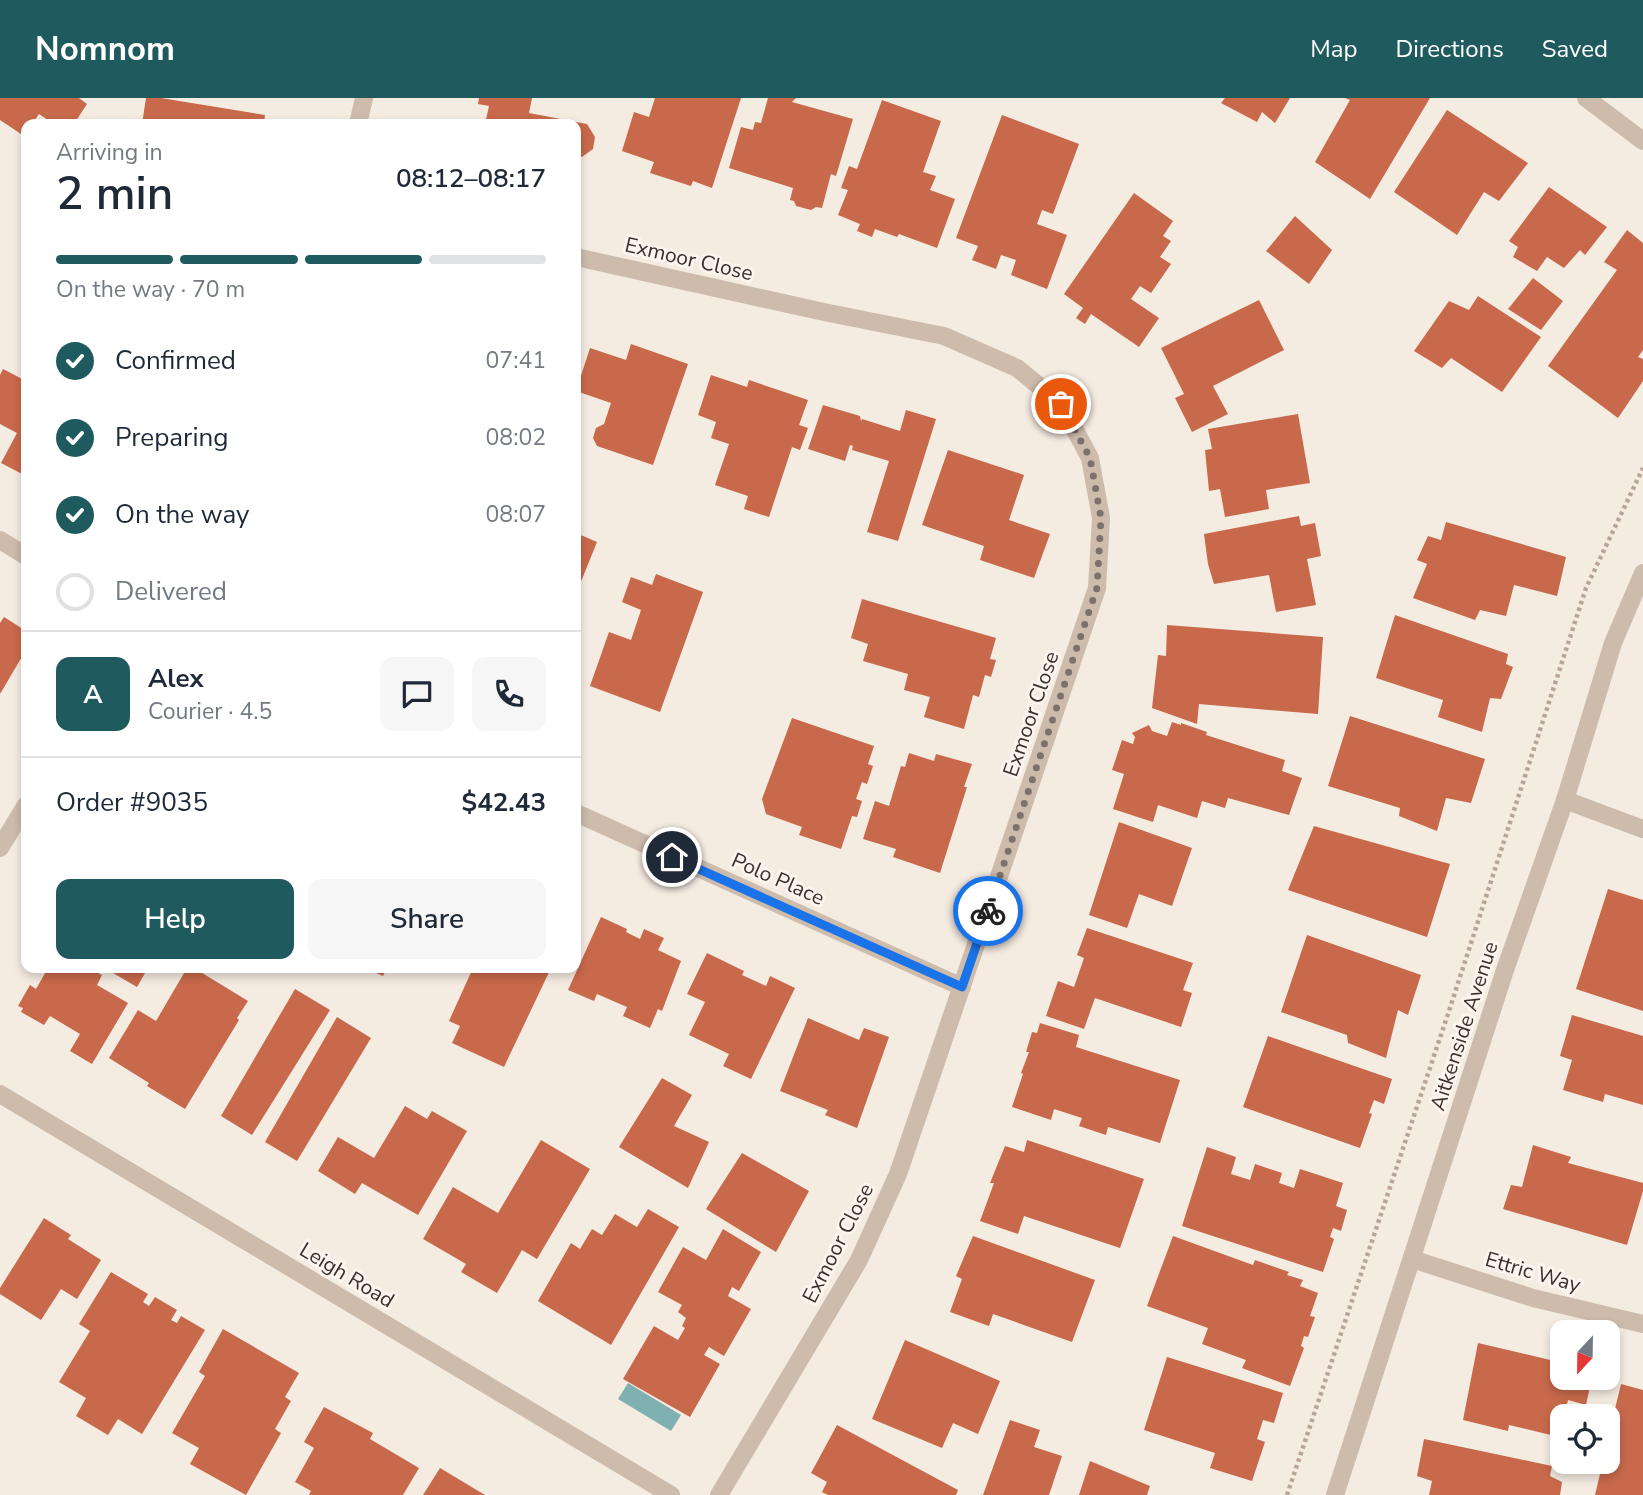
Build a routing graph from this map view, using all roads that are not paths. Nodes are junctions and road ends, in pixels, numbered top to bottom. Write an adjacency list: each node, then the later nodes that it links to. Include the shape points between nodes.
1 (364, 98): 3 (street)
2 (1586, 98): 4 (street)
3 (359, 119)
4 (1643, 141)
5 (581, 258): 14 (street, Exmoor Close, via 944,336 1017,368 1061,404 1090,458 1101,518 1097,588)
6 (0, 540): 7 (street)
7 (21, 553)
8 (1643, 573): 9 (street, Aitkenside Avenue, via 1613,643)
9 (1565, 800): 12 (street); 16 (street, Aitkenside Avenue)
10 (21, 813): 13 (street)
11 (581, 815): 14 (street, Polo Place)
12 (1643, 829)
13 (0, 848)
14 (962, 987): 19 (street, Exmoor Close, via 898,1174 859,1260)
15 (0, 1094): 18 (street, Leigh Road)
16 (1412, 1259): 17 (street, Ettric Way, via 1532,1298); 20 (street, Aitkenside Avenue)
17 (1643, 1324)
18 (671, 1495)
19 (719, 1495)
20 (1335, 1495)

